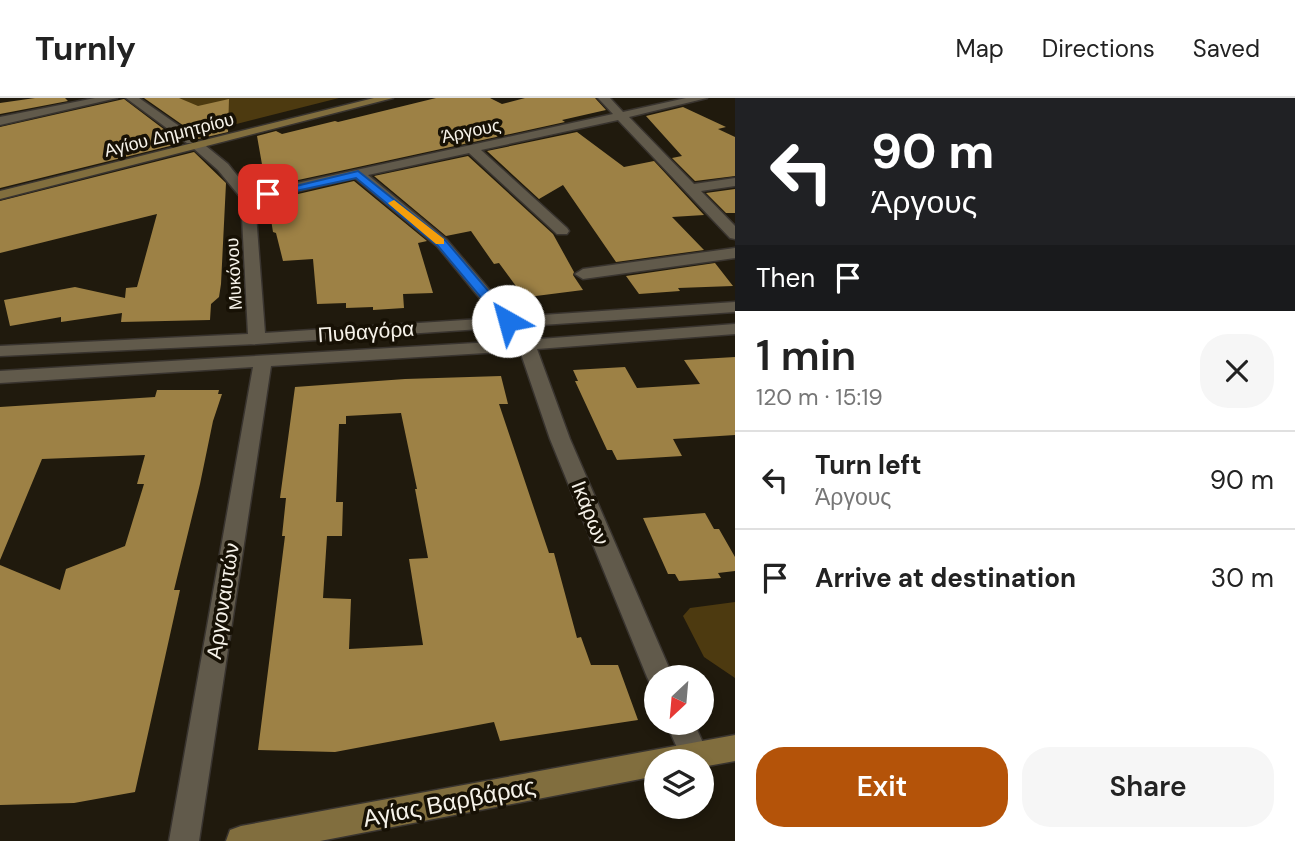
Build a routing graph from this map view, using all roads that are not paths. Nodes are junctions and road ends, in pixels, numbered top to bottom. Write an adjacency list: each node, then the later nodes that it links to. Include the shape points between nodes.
1 (111, 98): 8 (street)
2 (132, 98): 9 (street)
3 (359, 98): 9 (main road, Αγίου Δημητρίου)
4 (387, 98): 9 (main road, Αγίου Δημητρίου)
5 (604, 98): 7 (street)
6 (701, 98): 7 (street, Άργους)
7 (622, 116): 10 (street, Άργους); 14 (street)
8 (0, 121)
9 (194, 143): 13 (main road, Αγίου Δημητρίου); 15 (main road, Αγίου Δημητρίου); 16 (street, via 223,166)
10 (472, 149): 11 (street, Άργους); 17 (street)
11 (358, 174): 16 (street, Άργους); 22 (street, via 442,243)
12 (735, 182): 14 (street)
13 (0, 186)
14 (691, 189): 18 (street)
15 (0, 195)
16 (248, 198): 25 (street, Μυκόνου)
17 (562, 231)
18 (735, 234)
19 (735, 253): 20 (street)
20 (583, 274)
21 (735, 307): 22 (street, Πυθαγόρα)
22 (508, 321): 25 (street, Πυθαγόρα)
23 (735, 329): 24 (street, Πυθαγόρα)
24 (527, 345): 25 (street, Πυθαγόρα); 28 (street, Ικάρων, via 560,439)
25 (260, 350): 26 (street, Πυθαγόρα); 27 (street, Πυθαγόρα); 32 (street, Αργοναυτών)
26 (0, 351)
27 (0, 377)
28 (655, 665)
29 (735, 748): 30 (main road)
30 (714, 752)
31 (644, 765): 33 (main road, Αγίας Βαρβάρας)
32 (184, 841)
33 (241, 841)

